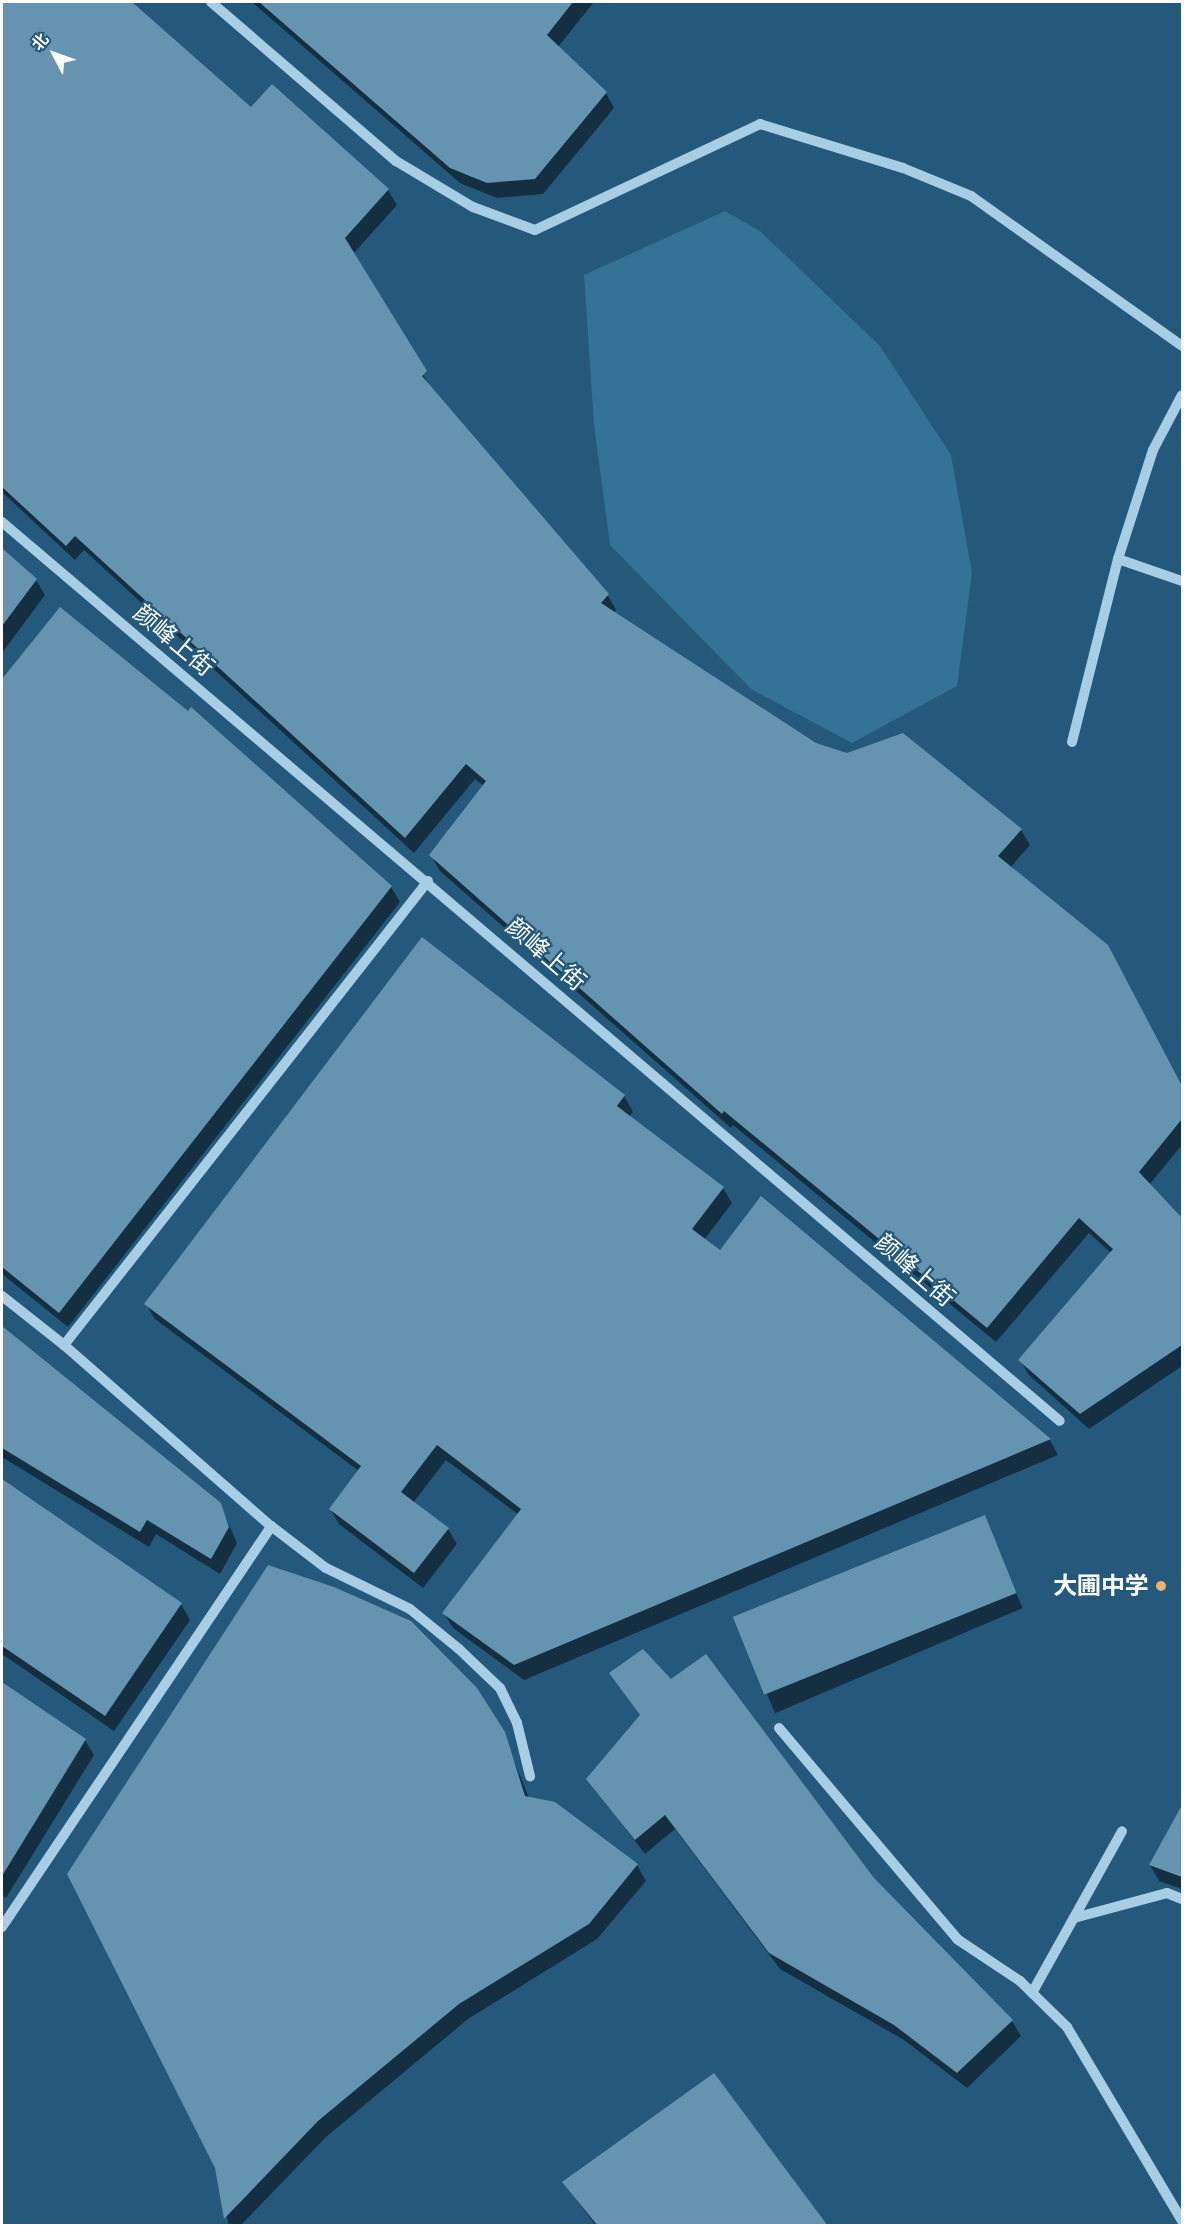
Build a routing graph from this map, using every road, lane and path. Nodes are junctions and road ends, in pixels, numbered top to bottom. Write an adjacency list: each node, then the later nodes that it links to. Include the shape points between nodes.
1 (211, 2): 2 (street, via 396,161 473,207 535,230 760,124 903,168 971,196)
2 (1182, 346)
3 (1182, 395): 5 (street, via 1153,450)
4 (2, 522): 8 (street, 颜峰上街)
5 (1118, 559): 6 (street); 7 (street)
6 (1182, 580)
7 (1072, 742)
8 (428, 881): 10 (street); 11 (street, 颜峰上街)
9 (2, 1296): 10 (street)
10 (64, 1345): 12 (street)
11 (1060, 1421)
12 (272, 1526): 14 (street, via 326,1568 410,1609 500,1688 517,1723); 18 (street)
13 (778, 1728): 19 (street, via 957,1940)
14 (530, 1776)
15 (1122, 1831): 17 (street)
16 (1182, 1899): 17 (street, via 1167,1893)
17 (1074, 1918): 19 (street)
18 (2, 1927)
19 (1032, 1994): 20 (street, via 1067,2027)
20 (1182, 2221)

